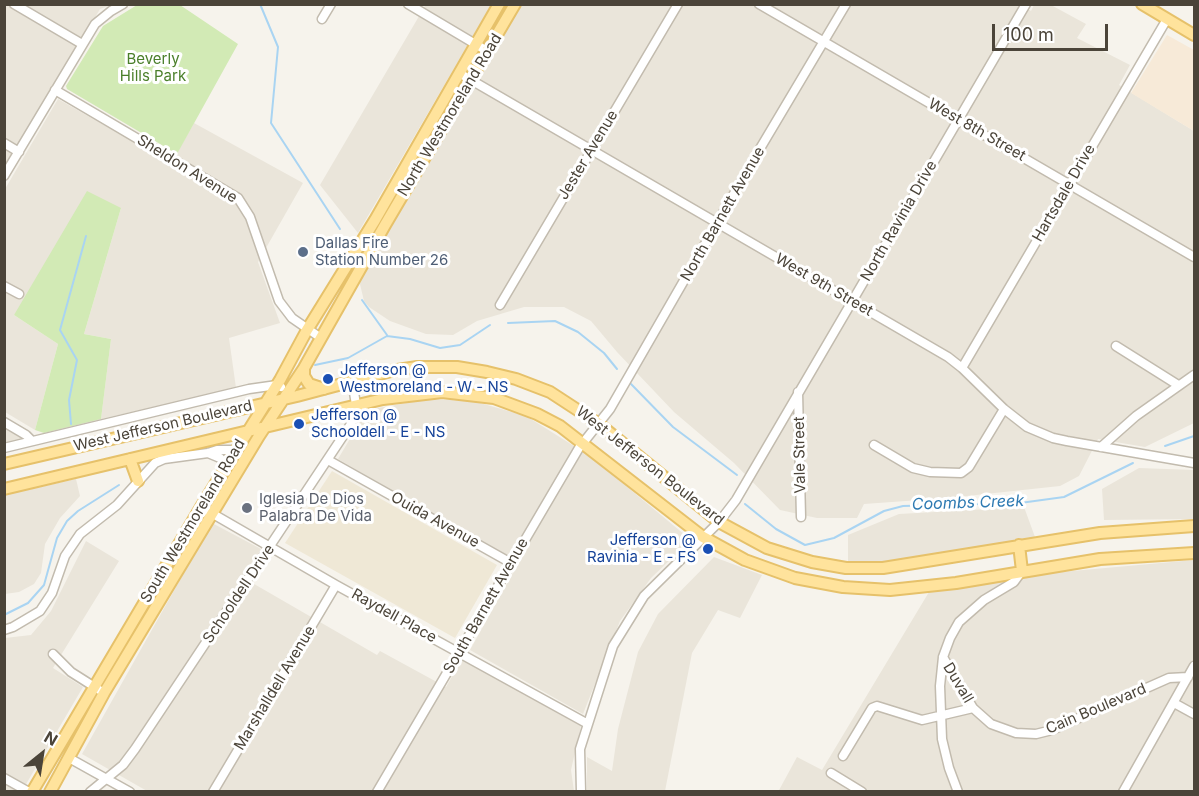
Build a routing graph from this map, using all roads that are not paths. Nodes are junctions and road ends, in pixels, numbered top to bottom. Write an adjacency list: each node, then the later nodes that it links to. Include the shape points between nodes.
1 (14, 4): 16 (street)
2 (123, 4): 16 (street, via 102,17)
3 (331, 4): 12 (street)
4 (408, 4): 17 (street)
5 (499, 4): 17 (main road, North Westmoreland Road)
6 (515, 4): 18 (main road, North Westmoreland Road)
7 (678, 4): 24 (street, Jester Avenue)
8 (759, 4): 15 (street, West 8th Street)
9 (846, 4): 15 (street, North Barnett Avenue)
10 (1026, 4): 22 (street, North Ravinia Drive)
11 (1149, 6): 13 (main road)
12 (322, 19)
13 (1167, 19): 14 (main road); 27 (street, Hartsdale Drive)
14 (1194, 35)
15 (825, 42): 22 (street, West 8th Street); 28 (street, North Barnett Avenue)
16 (82, 44): 21 (street)
17 (476, 44): 18 (street); 19 (main road, North Westmoreland Road)
18 (487, 51): 20 (main road, North Westmoreland Road)
19 (459, 73): 20 (street, West 9th Street); 29 (main road, North Westmoreland Road)
20 (470, 79): 24 (street, West 9th Street); 29 (main road, North Westmoreland Road)
21 (55, 90): 25 (street); 35 (street, Sheldon Avenue, via 238,198 250,218 279,301)
22 (959, 119): 27 (street, West 8th Street); 33 (street, North Ravinia Drive)
23 (4, 143): 25 (street)
24 (591, 149): 28 (street, West 9th Street); 34 (street, Jester Avenue)
25 (19, 152): 26 (street)
26 (4, 176)
27 (1070, 184): 30 (street, West 8th Street); 39 (street, Hartsdale Drive)
28 (717, 222): 33 (street, West 9th Street); 51 (street, North Barnett Avenue)
29 (380, 223): 35 (main road, South Westmoreland Road); 36 (main road, South Westmoreland Road)
30 (1194, 257)
31 (4, 286): 32 (street)
32 (19, 294)
33 (852, 301): 39 (street, West 9th Street); 45 (street, North Ravinia Drive)
34 (500, 305)
35 (307, 330): 36 (street, Sheldon Avenue); 42 (main road, South Westmoreland Road)
36 (321, 338): 38 (main road, South Westmoreland Road)
37 (1116, 346): 43 (street)
38 (304, 368): 44 (main road, via 303,376 309,384); 46 (main road, South Westmoreland Road)
39 (963, 368): 49 (street, West 9th Street)
40 (1194, 375): 43 (street)
41 (352, 380): 44 (main road, West Jefferson Boulevard); 48 (street, Schooldell Drive); 51 (main road, West Jefferson Boulevard, via 417,367 476,370 550,392)
42 (277, 385): 46 (street); 47 (main road, South Westmoreland Road); 54 (street)
43 (1178, 385): 57 (street)
44 (324, 389): 46 (main road, West Jefferson Boulevard)
45 (798, 392): 70 (street, Vale Street); 71 (street, North Ravinia Drive, via 736,500)
46 (286, 395): 47 (main road, West Jefferson Boulevard); 52 (main road, South Westmoreland Road)
47 (266, 402): 53 (main road, South Westmoreland Road); 63 (main road, West Jefferson Boulevard)
48 (356, 405): 52 (main road, West Jefferson Boulevard); 55 (main road, West Jefferson Boulevard, via 429,392 471,394 537,414); 62 (street, Schooldell Drive, via 356,416)
49 (1004, 409): 56 (street, via 969,467 961,473 913,468); 57 (street, West 9th Street, via 1040,433)
50 (4, 422): 54 (street)
51 (599, 424): 55 (street, South Barnett Avenue); 71 (main road, West Jefferson Boulevard)
52 (266, 426): 53 (main road, West Jefferson Boulevard); 69 (main road, South Westmoreland Road)
53 (249, 429): 59 (main road, South Westmoreland Road); 61 (main road, West Jefferson Boulevard)
54 (32, 441): 58 (street)
55 (583, 442): 73 (main road, West Jefferson Boulevard); 77 (street, South Barnett Avenue)
56 (874, 445)
57 (1101, 447): 64 (street, West 9th Street)
58 (4, 448)
59 (236, 450): 60 (street); 65 (main road, South Westmoreland Road)
60 (208, 453): 65 (street); 66 (street, via 164,459)
61 (130, 459): 66 (main road); 67 (main road, West Jefferson Boulevard)
62 (328, 460): 75 (street, Schooldell Drive); 77 (street, Ouida Avenue)
63 (4, 464)
64 (1194, 464)
65 (227, 465): 68 (main road, South Westmoreland Road)
66 (138, 481): 80 (street, via 71,545 52,593 40,611)
67 (4, 489)
68 (201, 507): 69 (street, Raydell Place); 86 (main road, South Westmoreland Road)
69 (213, 514): 75 (street, Raydell Place); 87 (main road, South Westmoreland Road)
70 (801, 517)
71 (719, 522): 73 (street, North Ravinia Drive); 74 (main road, West Jefferson Boulevard, via 767,549 846,568 890,567)
72 (1194, 526): 74 (main road, West Jefferson Boulevard, via 1100,533)
73 (703, 537): 78 (main road, West Jefferson Boulevard, via 758,566 843,587 890,590); 92 (street, North Ravinia Drive, via 638,603 613,646)
74 (1019, 545): 78 (main road)
75 (270, 547): 79 (street, Raydell Place); 97 (street, Schooldell Drive, via 135,749)
76 (1194, 553): 78 (main road, West Jefferson Boulevard, via 1100,559)
77 (511, 563): 81 (street, South Barnett Avenue)
78 (1022, 571): 83 (street, via 1014,582 984,600 959,622)
79 (336, 585): 81 (street, Raydell Place); 102 (street, Marshalldell Avenue)
80 (4, 630)
81 (459, 652): 92 (street, Raydell Place); 103 (street, South Barnett Avenue)
82 (53, 654): 86 (street)
83 (943, 657): 89 (street, Duvall); 91 (street)
84 (1194, 666): 85 (street)
85 (1188, 677): 88 (street); 89 (street, Cain Boulevard, via 1169,678 1036,734 1016,733 991,724)
86 (93, 686): 87 (street); 98 (main road, South Westmoreland Road)
87 (104, 693): 94 (main road, South Westmoreland Road)
88 (1174, 703): 90 (street); 107 (street)
89 (973, 708): 91 (street)
90 (1194, 714)
91 (940, 717): 93 (street, via 922,720 877,706 872,708); 106 (street, via 948,768)
92 (588, 723): 104 (street, North Ravinia Drive, via 580,749)
93 (843, 756)
94 (69, 758): 97 (street); 99 (main road, South Westmoreland Road)
95 (831, 773): 105 (street)
96 (4, 778): 98 (street)
97 (107, 779): 100 (street, Schooldell Drive); 101 (street)
98 (30, 792)
99 (50, 792)
100 (90, 792)
101 (130, 792)
102 (213, 792)
103 (377, 792)
104 (581, 792)
105 (862, 792)
106 (958, 792)
107 (1124, 792)

